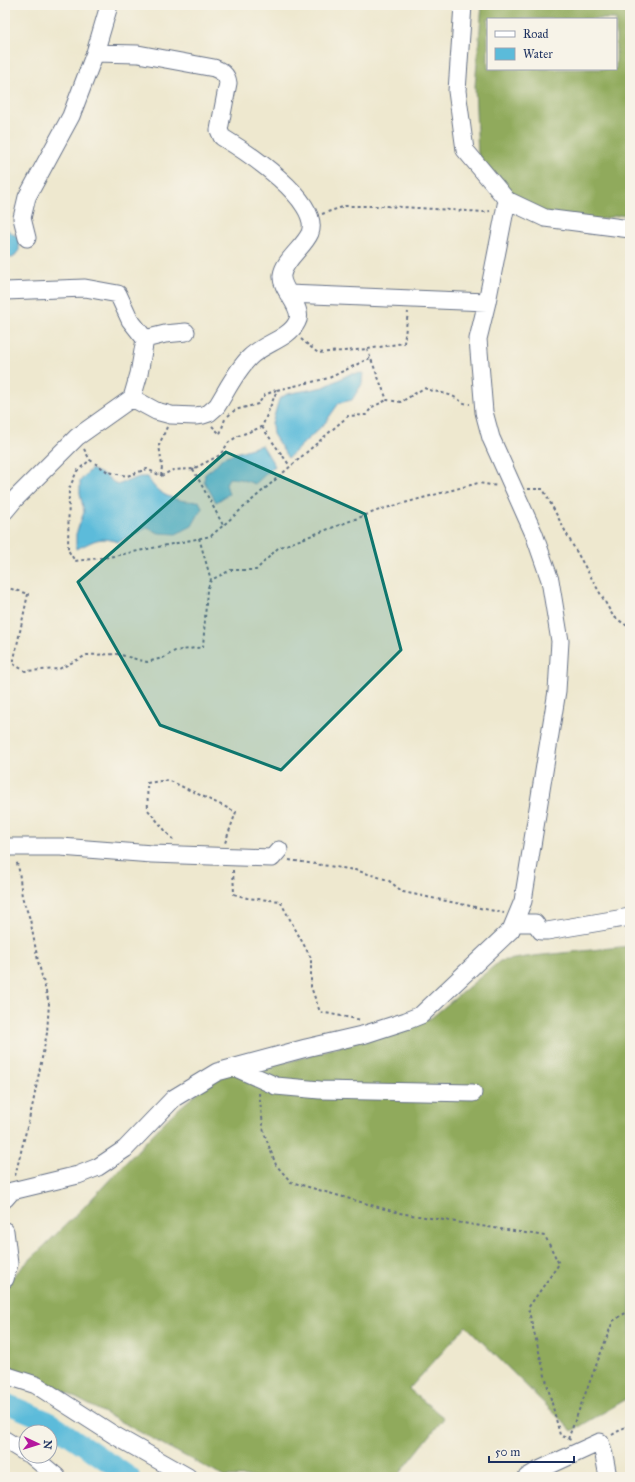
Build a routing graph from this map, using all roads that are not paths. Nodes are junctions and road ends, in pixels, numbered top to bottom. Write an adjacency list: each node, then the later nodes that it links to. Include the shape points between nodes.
1 (107, 5): 3 (street)
2 (463, 5): 4 (street, via 457,91 465,150)
3 (96, 53): 6 (street, via 71,116 27,197 22,218); 8 (street, via 150,56 214,68 226,76 228,83 220,134 256,159 285,184 300,200 310,219 310,233 282,275)
4 (506, 204): 5 (street, via 545,218); 9 (street)
5 (630, 229)
6 (27, 238)
7 (5, 291): 11 (street, via 84,288 118,294 130,320)
8 (288, 294): 9 (street); 12 (street, via 299,315 297,324 291,331 249,357 217,406 203,415 171,415 156,411)
9 (487, 302): 17 (street, via 478,339 484,412 491,438 534,534 550,580 560,641 556,698 523,901)
10 (186, 332): 11 (street)
11 (145, 339): 12 (street)
12 (132, 398): 13 (street, via 77,437)
13 (5, 511)
14 (9, 847): 15 (street, via 61,847 173,855)
15 (276, 854)
16 (630, 917): 17 (street, via 547,931 542,931 535,923)
17 (515, 920): 18 (street, via 511,930 421,1015 366,1034)
18 (236, 1068): 19 (street, via 276,1086 320,1090); 20 (street, via 217,1072 174,1098 125,1149 98,1167)
19 (473, 1093)
20 (8, 1195)
21 (5, 1231): 22 (street, via 9,1264)
22 (5, 1278)
23 (5, 1375): 28 (street, via 36,1385 114,1435)
24 (5, 1440): 25 (street)
25 (18, 1448)
26 (42, 1464): 27 (street)
27 (57, 1477)
28 (188, 1477)
29 (527, 1477): 30 (street, via 600,1442)
30 (608, 1477)

